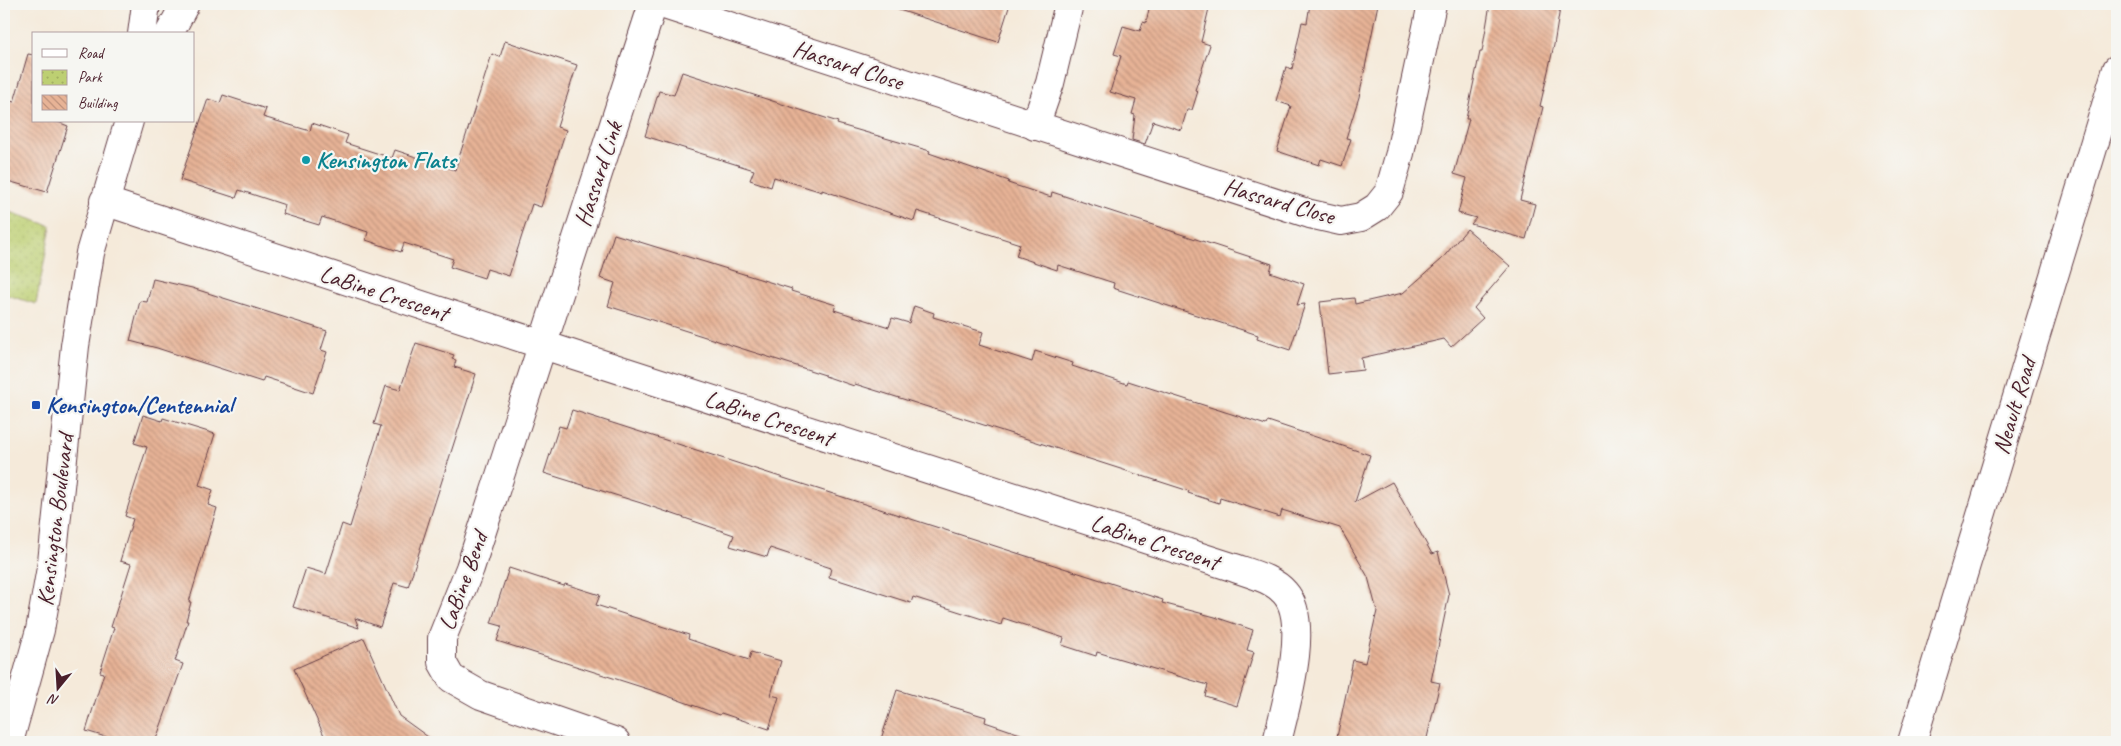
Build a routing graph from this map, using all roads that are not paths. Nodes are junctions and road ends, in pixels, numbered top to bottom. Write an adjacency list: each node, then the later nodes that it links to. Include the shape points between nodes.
1 (146, 4): 7 (street)
2 (185, 4): 8 (street)
3 (653, 4): 13 (street, Hassard Link)
4 (662, 4): 11 (street, Hassard Close)
5 (1069, 4): 11 (street, via 1050,83)
6 (1432, 4): 11 (street, Hassard Close, via 1389,192 1377,207 1362,216 1342,221 1310,214)
7 (142, 32)
8 (170, 32)
9 (2117, 69): 17 (street, Neault Road)
10 (129, 122): 12 (street, Kensington Boulevard)
11 (1035, 126)
12 (104, 201): 13 (street, LaBine Crescent); 14 (street, Kensington Boulevard, via 82,293 52,562 40,630)
13 (542, 344): 15 (street, LaBine Bend, via 470,568 442,638 442,662 451,678 481,695); 16 (street, LaBine Crescent, via 1269,581 1286,594 1296,617 1295,660)
14 (9, 742)
15 (616, 742)
16 (1277, 742)
17 (1912, 742)

